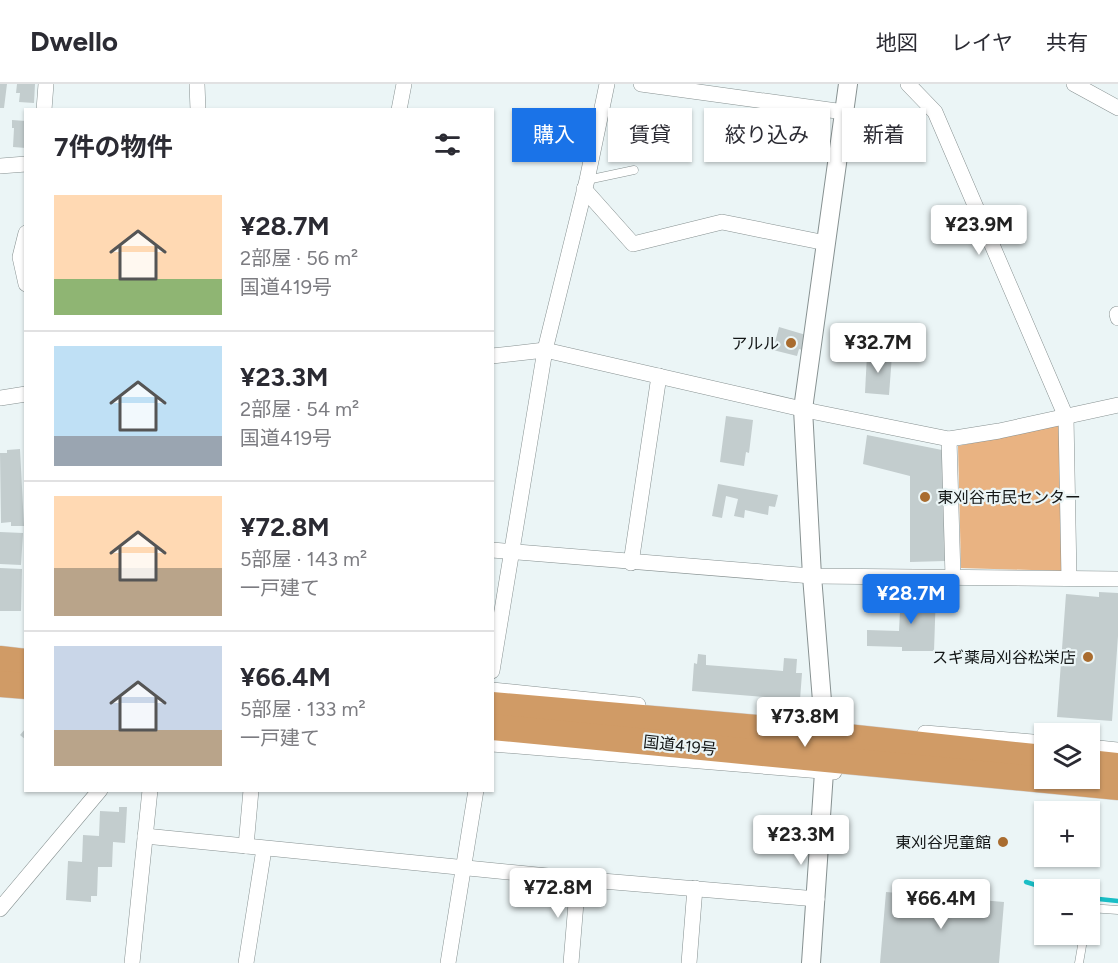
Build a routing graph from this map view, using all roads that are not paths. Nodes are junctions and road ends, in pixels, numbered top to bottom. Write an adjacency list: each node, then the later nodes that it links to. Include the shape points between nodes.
1 (46, 84): 10 (street)
2 (197, 84): 11 (street)
3 (404, 84): 12 (street)
4 (607, 84): 20 (street)
5 (641, 84): 15 (street)
6 (848, 84): 13 (street)
7 (908, 84): 31 (street, via 935,112)
8 (1074, 84): 9 (street)
9 (1092, 88): 14 (street)
10 (44, 108)
11 (198, 108)
12 (399, 108)
13 (845, 108)
14 (1118, 108)
15 (842, 112)
16 (842, 127): 22 (street)
17 (24, 164): 18 (street)
18 (0, 166)
19 (634, 170): 20 (lane)
20 (585, 184): 22 (street, via 633,244 722,222); 24 (street)
21 (24, 242): 23 (street, via 20,257)
22 (826, 243): 30 (street)
23 (24, 275)
24 (545, 350): 25 (street); 26 (street); 34 (street)
25 (494, 356)
26 (659, 376): 30 (street); 35 (street)
27 (24, 394): 28 (street)
28 (0, 398)
29 (1118, 405): 31 (street)
30 (803, 409): 32 (street); 36 (street)
31 (1066, 417): 32 (street); 38 (street)
32 (949, 439): 37 (street)
33 (494, 550): 34 (street)
34 (512, 552): 35 (street); 41 (street)
35 (631, 563): 36 (street)
36 (812, 576): 37 (street); 50 (street)
37 (953, 577): 38 (street)
38 (1069, 578): 39 (street)
39 (1118, 579)
40 (0, 659): 42 (highway)
41 (494, 659)
42 (24, 662)
43 (0, 684): 44 (highway)
44 (24, 686)
45 (494, 690): 50 (street)
46 (494, 705): 50 (highway, 国道419号)
47 (494, 727): 50 (highway, 国道419号)
48 (1034, 743): 50 (street)
49 (494, 744): 50 (street)
50 (823, 747): 53 (highway, 国道419号); 56 (highway, 国道419号); 61 (street, via 850,772); 68 (street)
51 (1100, 748): 52 (street)
52 (1118, 750)
53 (1034, 758)
54 (1100, 764): 55 (highway)
55 (1118, 766)
56 (1118, 787)
57 (98, 792): 69 (street)
58 (150, 792): 62 (street)
59 (251, 792): 63 (street)
60 (476, 792): 65 (street)
61 (1118, 798)
62 (145, 836): 63 (street); 73 (street)
63 (246, 846): 64 (street)
64 (264, 849): 65 (street); 74 (street)
65 (464, 866): 66 (street); 75 (street)
66 (578, 879): 67 (street); 76 (street)
67 (695, 888): 68 (street); 77 (street)
68 (817, 899): 78 (street)
69 (0, 909)
70 (1100, 909): 71 (lane)
71 (1118, 910)
72 (1082, 945): 79 (lane)
73 (132, 963)
74 (247, 963)
75 (448, 963)
76 (571, 963)
77 (689, 963)
78 (811, 963)
79 (1079, 963)

